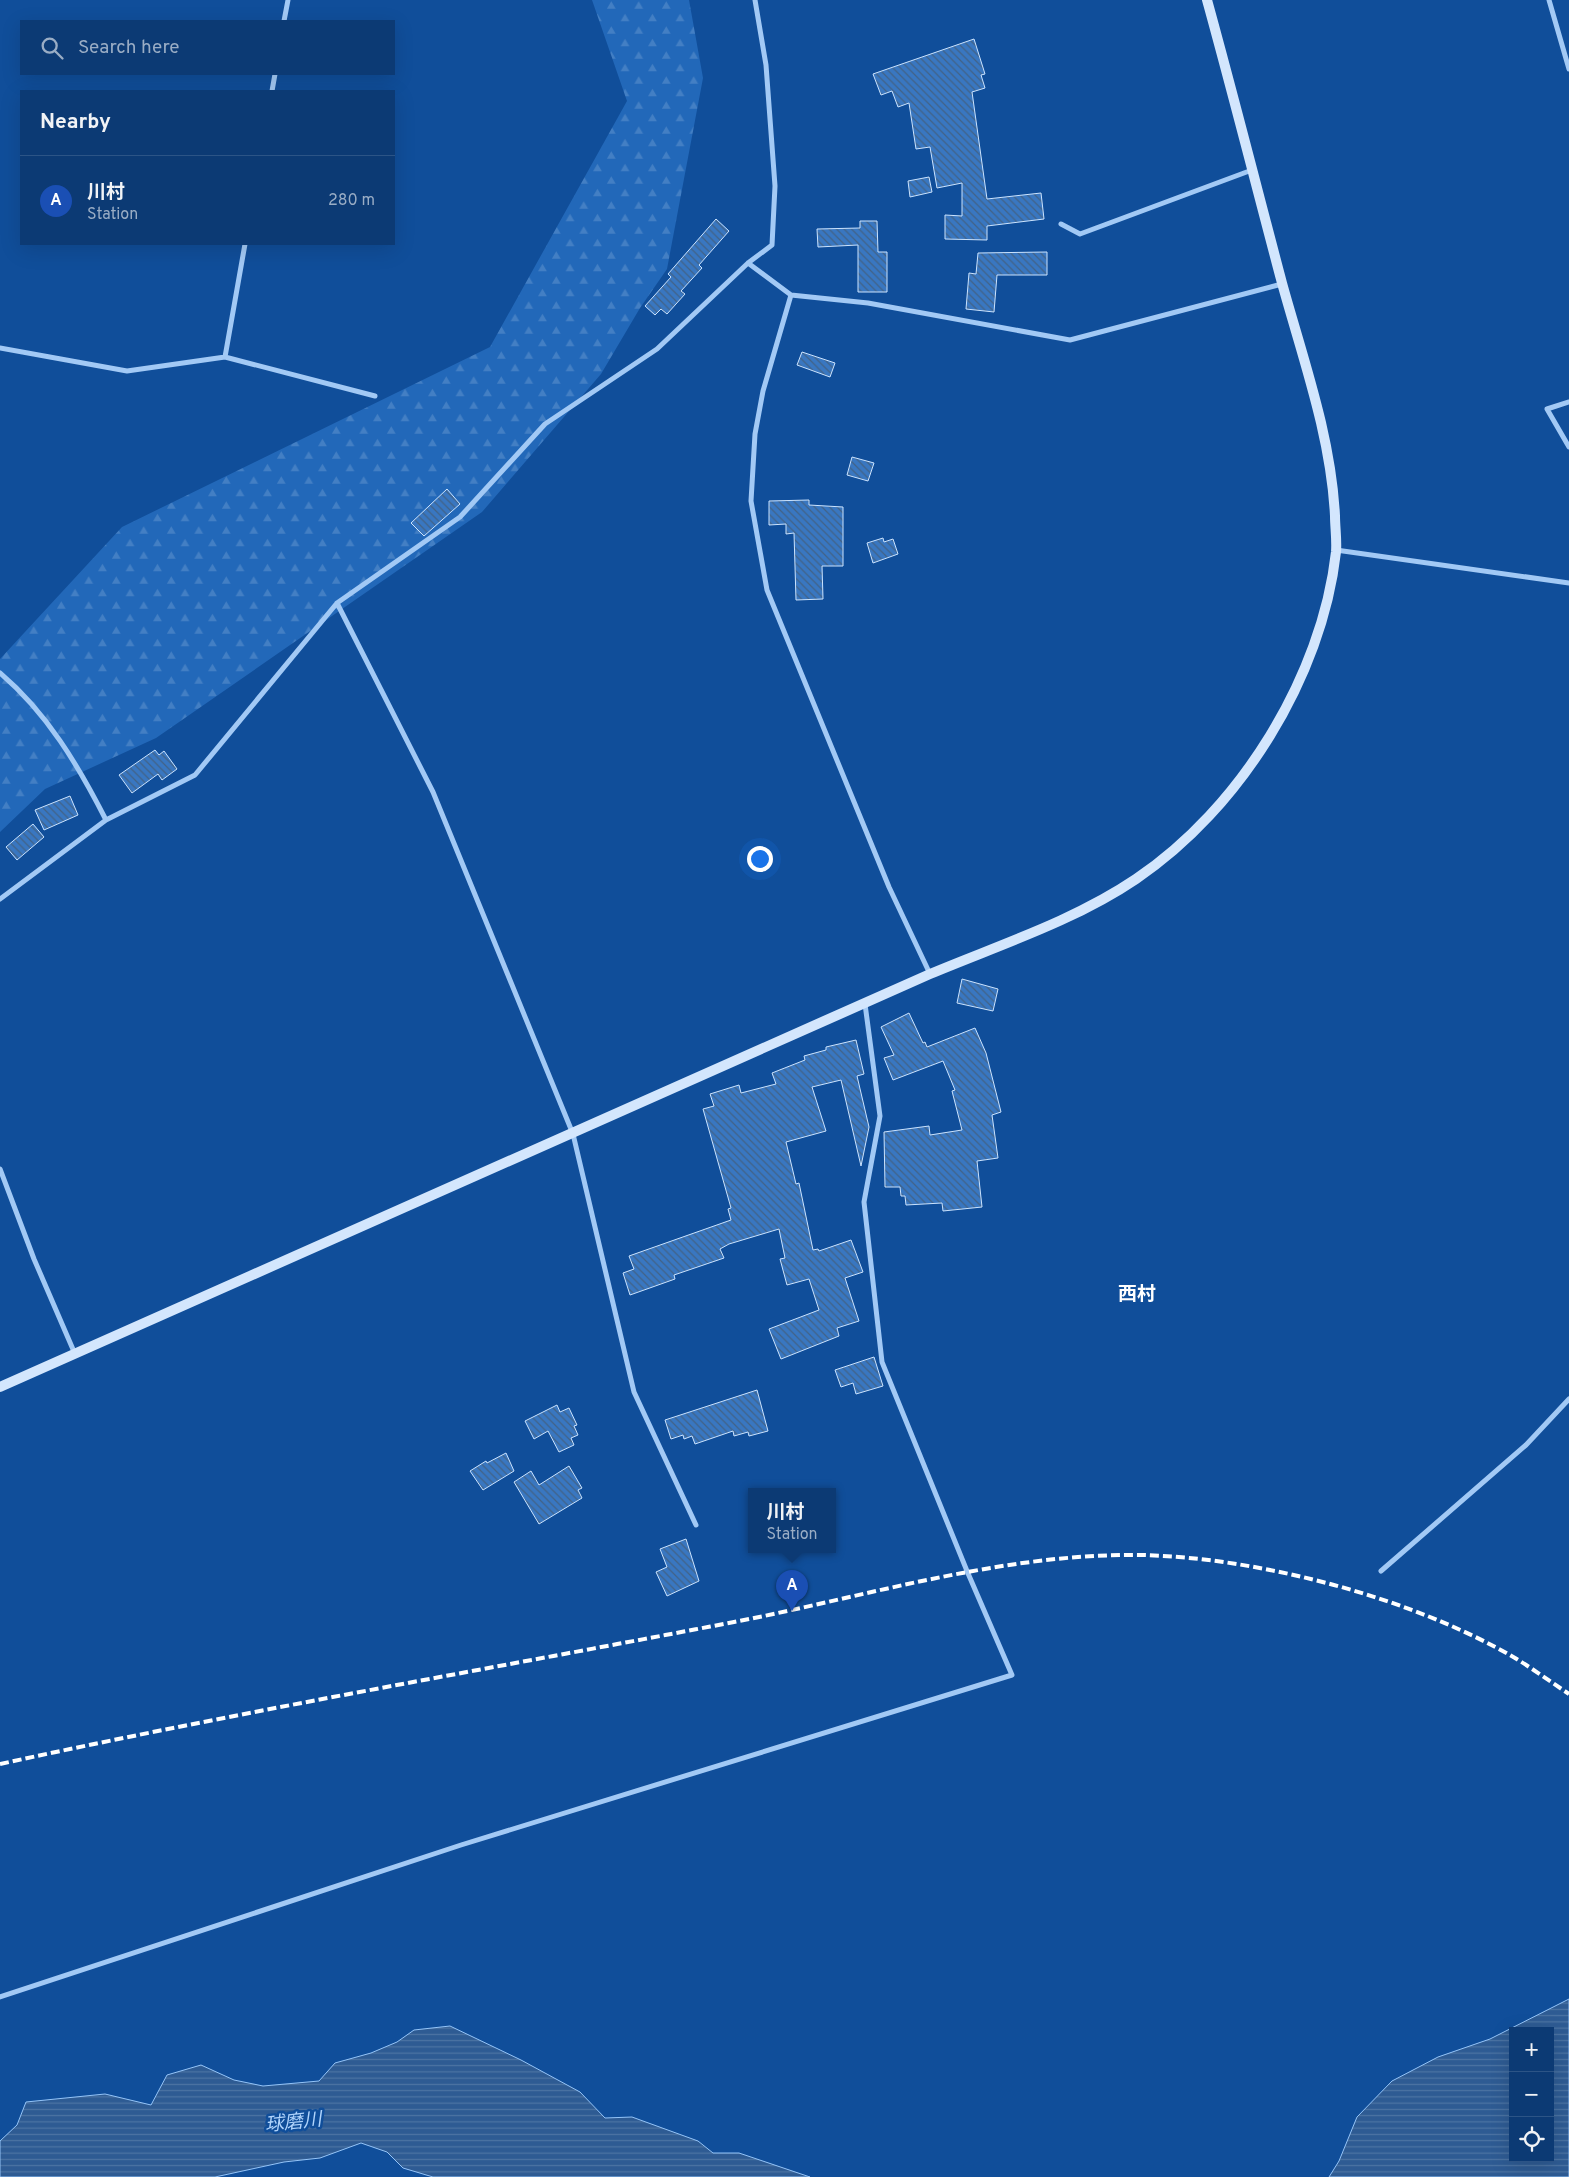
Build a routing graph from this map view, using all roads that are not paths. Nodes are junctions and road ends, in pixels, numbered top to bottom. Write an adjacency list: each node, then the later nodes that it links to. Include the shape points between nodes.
1 (288, 0): 5 (street)
2 (755, 0): 12 (street, via 766,65 775,186 772,245)
3 (1207, 0): 9 (street)
4 (1549, 0): 6 (street)
5 (284, 20)
6 (1569, 69)
7 (275, 75): 8 (street)
8 (272, 90)
9 (1252, 170): 10 (street, via 1080,234); 13 (street)
10 (1060, 224)
11 (245, 245): 16 (street)
12 (748, 263): 14 (street); 22 (street, via 657,350 545,424 460,517)
13 (1283, 284): 14 (street, via 1070,340 868,303); 20 (street, via 1317,407 1333,482)
14 (791, 295): 26 (street, via 763,391 755,434 751,501 766,590 889,887)
15 (0, 348): 16 (street, via 127,371)
16 (225, 357): 17 (street)
17 (375, 396)
18 (1569, 402): 19 (street, via 1547,409)
19 (1569, 447)
20 (1336, 550): 21 (street); 26 (street, via 1322,618 1301,677 1267,740 1242,776 1184,841 1136,880 1078,912)
21 (1569, 583)
22 (337, 603): 24 (street, via 195,775); 28 (street, via 433,792)
23 (0, 673): 24 (street, via 22,692 67,748)
24 (106, 820): 25 (street)
25 (0, 899)
26 (930, 974): 27 (street)
27 (864, 1004): 28 (street); 35 (street, via 880,1116 864,1202 882,1362 1012,1675 461,1845)
28 (573, 1134): 30 (street); 33 (street, via 634,1392)
29 (0, 1169): 30 (street)
30 (75, 1354): 31 (street)
31 (0, 1387)
32 (1569, 1399): 34 (street, via 1526,1445)
33 (696, 1525)
34 (1380, 1572)
35 (0, 1997)

